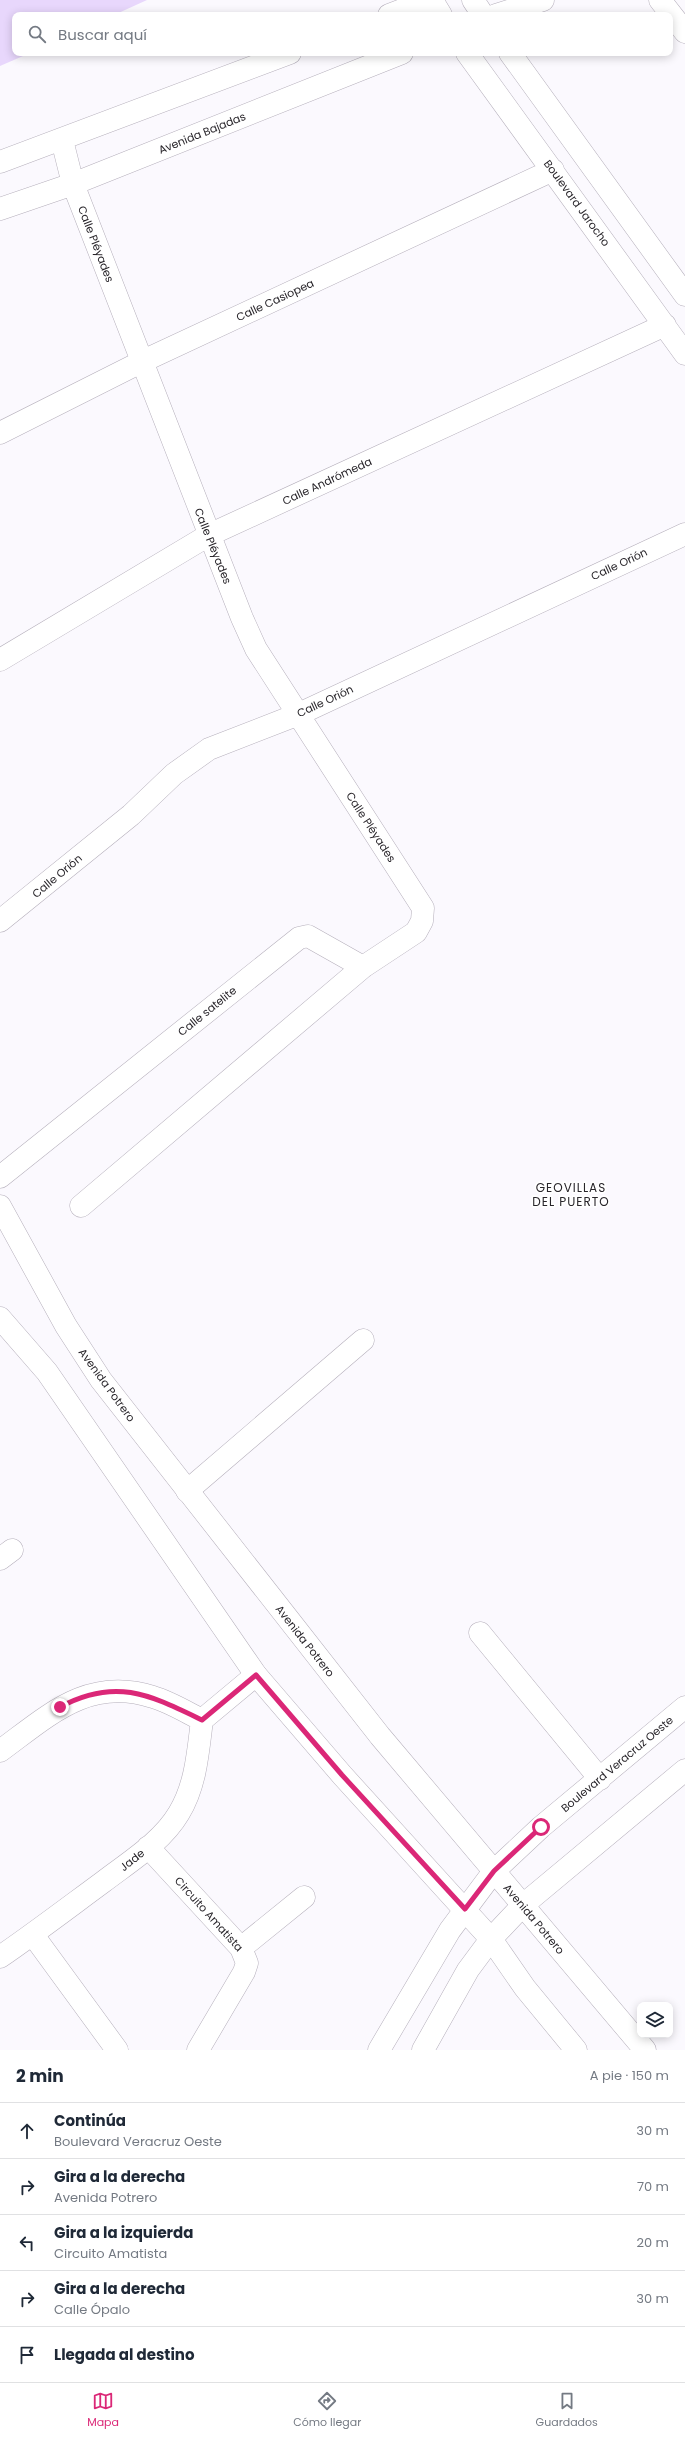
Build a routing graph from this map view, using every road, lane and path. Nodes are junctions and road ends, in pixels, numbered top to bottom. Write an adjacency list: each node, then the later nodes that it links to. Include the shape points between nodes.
1 (428, 0): 6 (street)
2 (432, 0): 7 (street)
3 (473, 0): 8 (street)
4 (543, 0): 9 (street)
5 (660, 0): 10 (street)
6 (397, 12)
7 (439, 12)
8 (481, 12)
9 (505, 12)
10 (669, 12)
11 (673, 17): 12 (street)
12 (685, 32)
13 (282, 56): 17 (street)
14 (394, 56): 20 (street, Avenida Bajadas)
15 (469, 56): 19 (street, Boulevard Jarocho)
16 (512, 56): 22 (street)
17 (62, 140): 18 (street); 20 (street, Calle Pléyades)
18 (0, 162)
19 (553, 170): 23 (street, Boulevard Jarocho); 25 (street, Calle Casiopea)
20 (73, 184): 21 (street, Avenida Bajadas); 25 (street, Calle Pléyades)
21 (0, 209)
22 (685, 295)
23 (665, 325): 24 (street, Boulevard Jarocho); 28 (street, Calle Andrómeda)
24 (685, 354)
25 (141, 362): 26 (street, Calle Casiopea); 28 (street, Calle Pléyades)
26 (0, 433)
27 (685, 534): 30 (street, Calle Orión)
28 (209, 535): 29 (street, Calle Andrómeda); 30 (street, Calle Pléyades, via 256,649 270,674)
29 (0, 660)
30 (299, 714): 31 (street, Calle Orión, via 209,749 194,758 131,815); 32 (street, Calle Pléyades, via 423,908 422,921 416,932)
31 (0, 921)
32 (363, 967): 33 (street, Calle satelite, via 308,936 299,938); 35 (street)
33 (0, 1177)
34 (0, 1206): 38 (street, Avenida Potrero, via 83,1354)
35 (81, 1206)
36 (0, 1318): 40 (street, via 46,1372)
37 (363, 1340): 38 (street)
38 (187, 1491): 47 (street, Avenida Potrero, via 380,1736)
39 (480, 1634): 45 (street)
40 (256, 1675): 42 (street); 50 (street, via 342,1775)
41 (685, 1707): 45 (street, Boulevard Veracruz Oeste)
42 (202, 1720): 43 (street, via 153,1697 130,1692 108,1692 78,1698 60,1707); 46 (street, Jade, via 196,1770 190,1790 179,1814)
43 (0, 1751)
44 (685, 1770): 49 (street)
45 (600, 1779): 47 (street, Boulevard Veracruz Oeste, via 541,1827)
46 (148, 1847): 51 (street, Jade); 53 (street, Circuito Amatista)
47 (494, 1871): 49 (street, Avenida Potrero); 50 (street, Boulevard Veracruz Oeste)
48 (304, 1897): 53 (street)
49 (523, 1905): 52 (street); 60 (street, Avenida Potrero)
50 (465, 1909): 52 (street); 57 (street, Boulevard Veracruz Oeste)
51 (33, 1935): 54 (street, Jade); 55 (street)
52 (491, 1939): 58 (street, via 468,1970); 59 (street, via 525,1988)
53 (240, 1948): 56 (street, Circuito Amatista, via 247,1963 244,1972)
54 (0, 1957)
55 (117, 2050)
56 (198, 2050)
57 (379, 2050)
58 (423, 2050)
59 (576, 2050)
60 (645, 2050)

